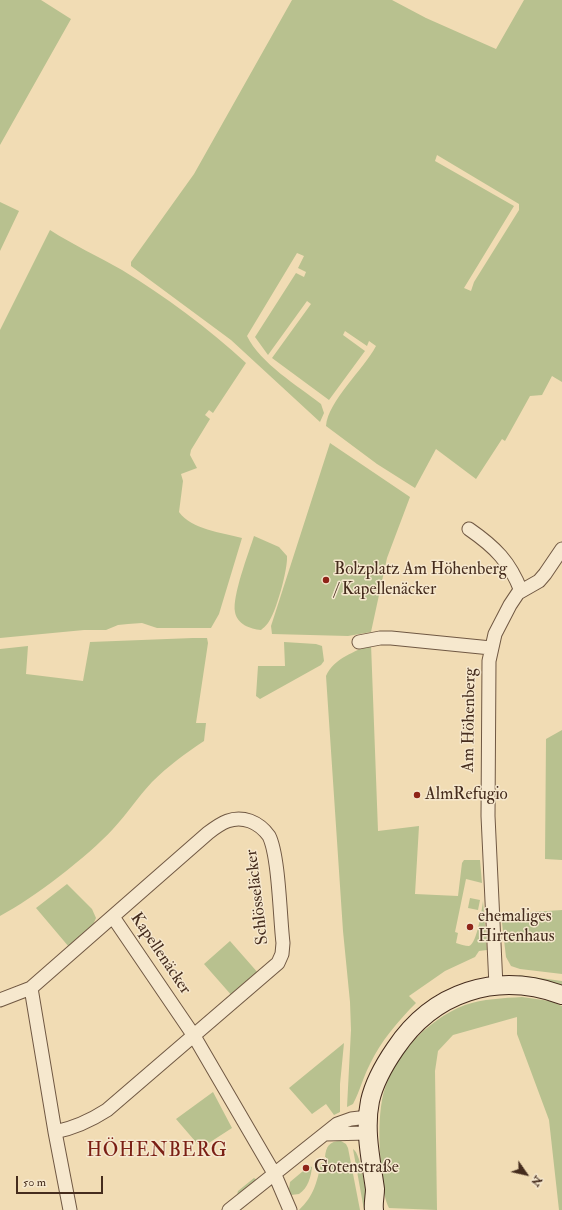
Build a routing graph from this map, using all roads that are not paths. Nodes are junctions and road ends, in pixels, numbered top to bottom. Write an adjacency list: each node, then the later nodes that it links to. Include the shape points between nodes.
1 (469, 529): 3 (street, via 503,558 514,573)
2 (562, 549): 3 (street, Am Höhenberg, via 539,581)
3 (521, 591): 5 (street, Am Höhenberg, via 500,623)
4 (359, 642): 5 (street, Am Höhenberg, via 391,638)
5 (491, 648): 7 (street, Am Höhenberg, via 487,683 488,800)
6 (113, 917): 8 (street, Kapellenäcker); 11 (street, Kapellenäcker); 11 (street, Schlösseläcker, via 223,822 234,819 247,820 259,825 268,836 274,853 283,943 280,960)
7 (496, 986): 9 (main road, via 532,987); 12 (main road, via 452,998 437,1005 418,1020 402,1038 379,1077 371,1100)
8 (32, 988): 10 (street); 13 (street)
9 (562, 995)
10 (0, 1000)
11 (194, 1036): 13 (street, Schlösseläcker, via 107,1110 73,1128); 14 (street, Kapellenäcker)
12 (368, 1125): 14 (street, via 325,1134); 15 (main road)
13 (55, 1132): 16 (street)
14 (275, 1174): 17 (street); 18 (street)
15 (375, 1191): 19 (main road); 20 (main road)
16 (70, 1210)
17 (229, 1210)
18 (290, 1210)
19 (374, 1210)
20 (383, 1210)

